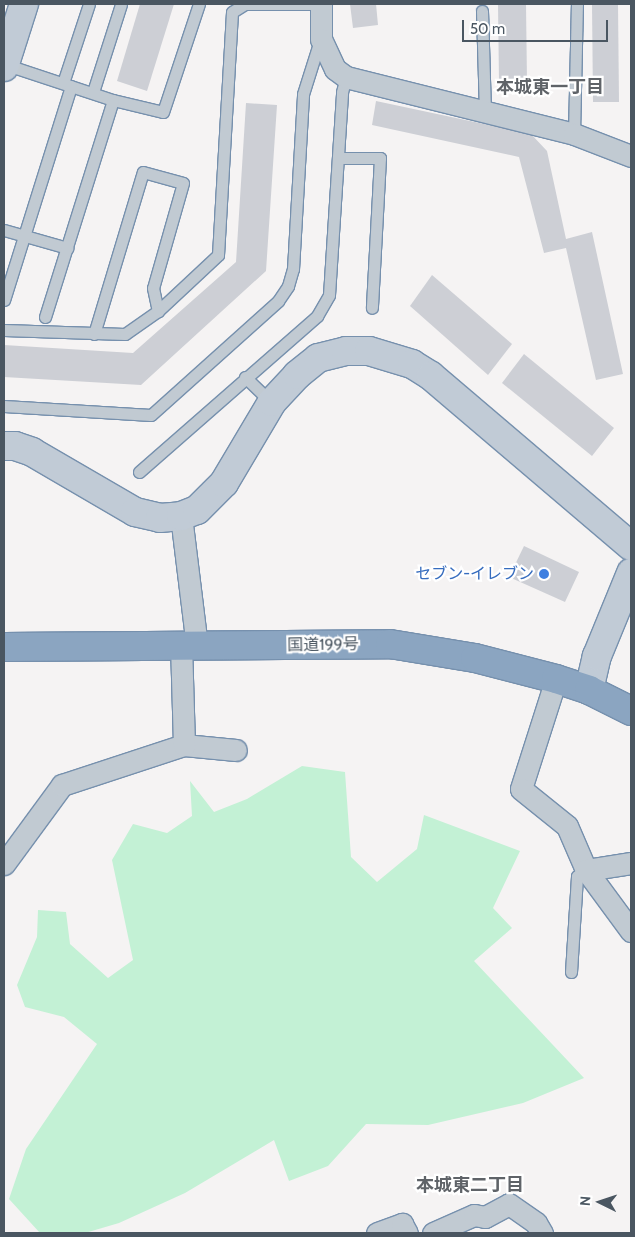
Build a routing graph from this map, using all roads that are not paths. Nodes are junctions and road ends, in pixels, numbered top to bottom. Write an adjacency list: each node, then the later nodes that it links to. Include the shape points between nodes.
1 (24, 4): 9 (street)
2 (89, 4): 11 (lane)
3 (121, 4): 12 (lane)
4 (199, 4): 13 (lane, via 163,112)
5 (321, 4): 8 (street); 23 (lane, via 244,4 232,12 218,255)
6 (577, 4): 15 (lane)
7 (482, 11): 14 (lane)
8 (321, 39): 10 (street, via 335,69); 29 (lane, via 304,94 293,269 288,286 278,301 151,415)
9 (4, 65): 11 (lane)
10 (346, 77): 14 (street); 17 (lane, via 342,92)
11 (67, 85): 12 (lane); 19 (lane)
12 (93, 92): 13 (lane)
13 (113, 100): 20 (lane)
14 (485, 112): 15 (street)
15 (574, 134): 16 (street)
16 (631, 156)
17 (339, 158): 22 (lane, via 380,158); 27 (lane, via 329,295 317,316)
18 (4, 230): 19 (lane)
19 (24, 237): 20 (lane); 21 (lane)
20 (67, 248): 24 (lane)
21 (4, 300)
22 (372, 308)
23 (158, 311): 26 (lane, via 126,334); 26 (lane, via 153,288 183,183 143,172)
24 (45, 317)
25 (4, 330): 26 (lane)
26 (94, 334)
27 (245, 378): 28 (lane); 31 (lane)
28 (272, 402): 32 (street, via 224,483 196,510); 33 (street, via 318,358 346,351 370,351 412,364 431,376)
29 (4, 406)
30 (4, 446): 32 (street, via 32,452 135,512 160,518)
31 (139, 472)
32 (181, 516): 36 (street)
33 (631, 546)
34 (631, 573): 38 (street, via 597,656)
35 (4, 647): 36 (highway, 国道199号)
36 (189, 647): 37 (highway, 国道199号, via 390,644 476,658); 40 (street)
37 (556, 679): 38 (highway, 国道199号); 44 (street, via 521,789 567,826)
38 (589, 690): 39 (highway, 国道199号)
39 (631, 711)
40 (184, 745): 41 (street); 43 (street, via 62,785)
41 (236, 750)
42 (631, 863): 44 (street)
43 (4, 864)
44 (586, 870): 45 (street); 46 (lane, via 577,876)
45 (631, 931)
46 (571, 972)
47 (377, 1233): 48 (street, via 402,1224)
48 (407, 1233)
49 (433, 1233): 50 (street, via 474,1215 485,1217 509,1204 536,1222)
50 (542, 1233)

